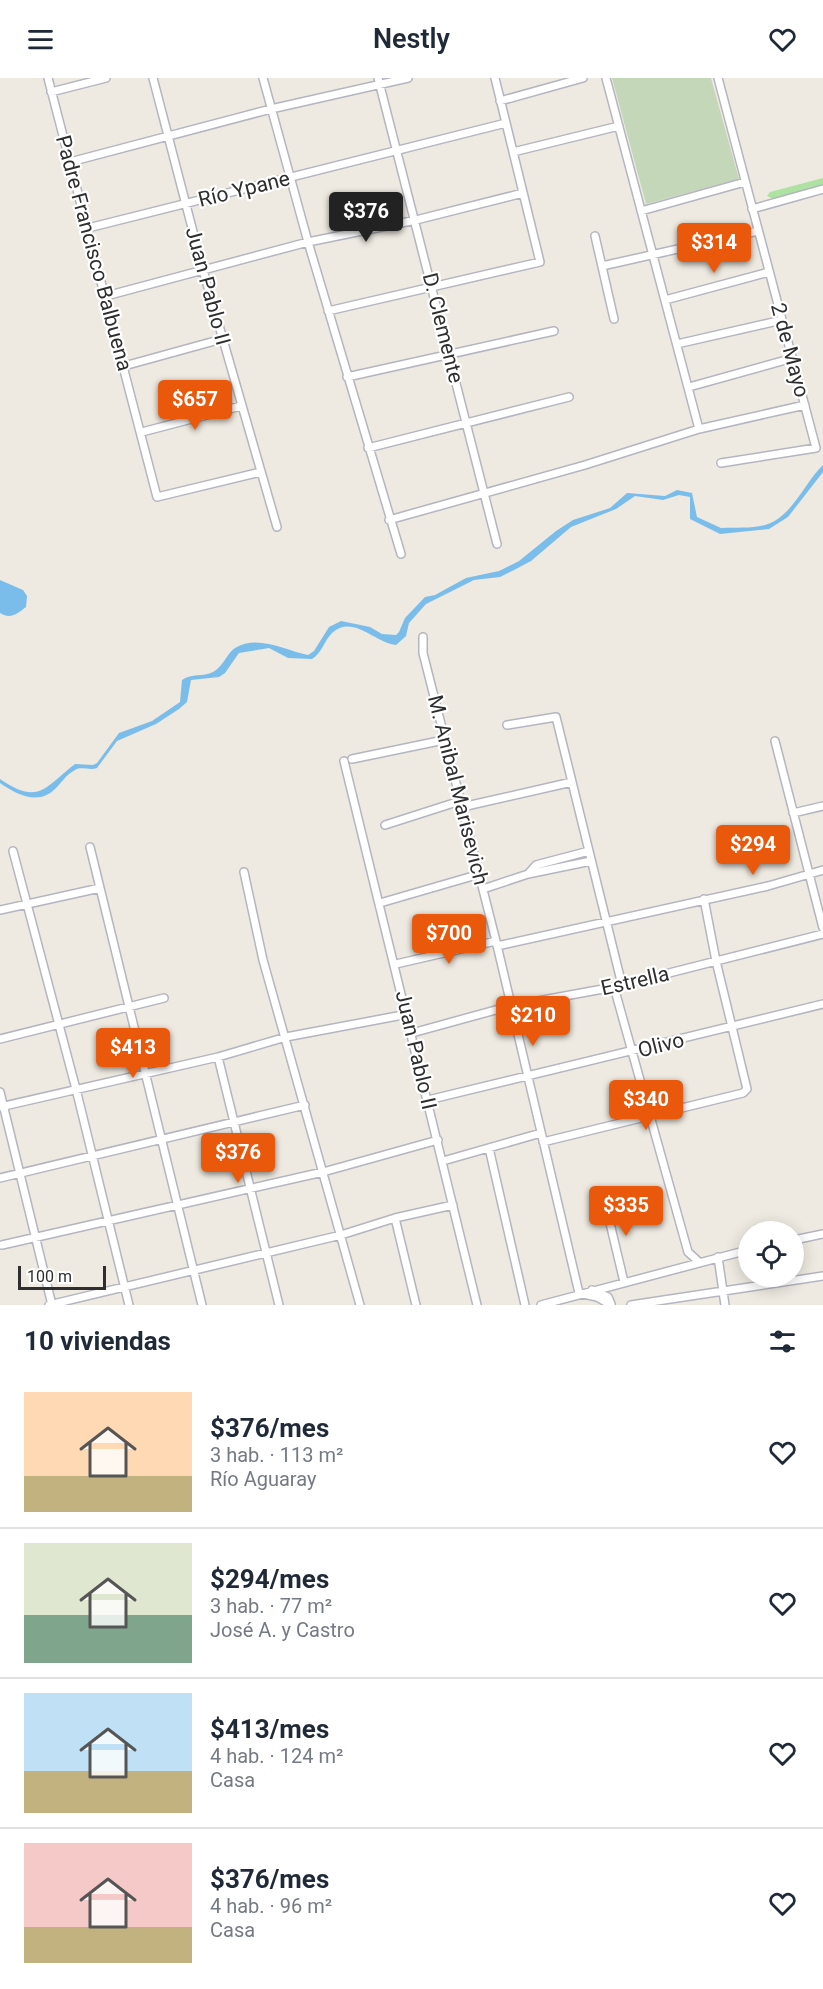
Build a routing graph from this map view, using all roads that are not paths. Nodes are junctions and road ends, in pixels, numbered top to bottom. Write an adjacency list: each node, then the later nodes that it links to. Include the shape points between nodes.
1 (48, 78): 11 (street, Padre Francisco Balbuena)
2 (106, 78): 11 (street)
3 (153, 78): 16 (street, Juan Pablo II)
4 (263, 78): 13 (street)
5 (408, 78): 10 (street)
6 (495, 78): 12 (street)
7 (583, 78): 12 (street)
8 (606, 78): 15 (street)
9 (718, 78): 21 (street, 2 de Mayo)
10 (379, 81): 13 (street); 17 (street, D. Clemente)
11 (51, 92): 19 (street, Padre Francisco Balbuena)
12 (500, 100): 14 (street)
13 (271, 109): 16 (street); 20 (street)
14 (506, 123): 17 (street, Río Ypane); 18 (street)
15 (619, 126): 18 (street); 26 (street)
16 (168, 136): 19 (street); 24 (street, Juan Pablo II)
17 (396, 151): 20 (street, Río Ypane); 27 (street, D. Clemente)
18 (513, 152): 23 (street)
19 (70, 162): 28 (street, Padre Francisco Balbuena)
20 (290, 177): 24 (street, Río Ypane); 31 (street)
21 (745, 182): 25 (street, 2 de Mayo); 26 (street)
22 (823, 189): 25 (street)
23 (523, 193): 27 (street); 36 (street, via 540,262)
24 (186, 203): 28 (street, Río Ypane); 34 (street, Juan Pablo II)
25 (752, 209): 29 (street, 2 de Mayo)
26 (641, 211): 32 (street)
27 (416, 220): 31 (street); 36 (street, D. Clemente)
28 (88, 228): 37 (street, Padre Francisco Balbuena)
29 (758, 231): 32 (street); 35 (street, 2 de Mayo)
30 (595, 236): 33 (street)
31 (308, 242): 34 (street); 39 (street)
32 (652, 255): 33 (street); 38 (street)
33 (602, 266): 40 (street)
34 (203, 270): 37 (street); 43 (street, Juan Pablo II)
35 (769, 272): 38 (street); 41 (street, 2 de Mayo)
36 (433, 287): 39 (street); 45 (street, D. Clemente)
37 (106, 296): 47 (street, Padre Francisco Balbuena)
38 (664, 300): 44 (street)
39 (328, 311): 48 (street)
40 (614, 319)
41 (782, 320): 44 (street); 46 (street, 2 de Mayo)
42 (554, 331): 45 (street)
43 (222, 339): 47 (street); 52 (street, Juan Pablo II)
44 (677, 344): 49 (street)
45 (450, 354): 48 (street); 53 (street, D. Clemente)
46 (793, 358): 49 (street); 51 (street, 2 de Mayo)
47 (124, 366): 55 (street, Padre Francisco Balbuena)
48 (347, 377): 56 (street)
49 (689, 387): 54 (street)
50 (569, 397): 53 (street)
51 (805, 405): 54 (street); 57 (street, 2 de Mayo, via 816,448)
52 (242, 406): 55 (street); 58 (street, Juan Pablo II)
53 (467, 423): 56 (street); 59 (street, D. Clemente)
54 (699, 429): 59 (street)
55 (142, 432): 58 (street, Padre Francisco Balbuena, via 158,497)
56 (368, 448): 60 (street)
57 (722, 464)
58 (261, 472): 61 (street, Juan Pablo II)
59 (485, 493): 60 (street); 62 (street, D. Clemente)
60 (389, 520): 63 (street)
61 (277, 528)
62 (497, 544)
63 (401, 554)
64 (423, 637): 66 (street, M. Anibal Marisevich, via 423,653)
65 (507, 725): 68 (street, via 556,717)
66 (444, 740): 69 (street, M. Anibal Marisevich); 85 (street, Juan Pablo II, via 348,760)
67 (775, 741): 71 (street)
68 (572, 782): 69 (street); 75 (street)
69 (461, 804): 72 (street); 79 (street, M. Anibal Marisevich)
70 (823, 806): 71 (street)
71 (793, 813): 81 (street)
72 (385, 825)
73 (90, 847): 82 (street)
74 (13, 850): 86 (street)
75 (589, 851): 76 (street); 80 (street, via 536,865)
76 (591, 861): 80 (street); 88 (street)
77 (823, 870): 81 (street)
78 (244, 872): 103 (street, via 263,960)
79 (480, 874): 83 (street, M. Anibal Marisevich); 85 (street)
80 (528, 874): 83 (street)
81 (808, 874): 84 (street); 89 (street)
82 (99, 888): 86 (street); 98 (street)
83 (483, 889): 91 (street, M. Anibal Marisevich)
84 (704, 900): 88 (street); 92 (street)
85 (380, 903): 93 (street, Juan Pablo II)
86 (27, 904): 87 (street); 100 (street)
87 (0, 910)
88 (607, 923): 91 (street); 94 (street)
89 (823, 928)
90 (823, 934): 92 (street, Estrella)
91 (497, 944): 93 (street); 97 (street, M. Anibal Marisevich)
92 (716, 961): 94 (street, Estrella); 101 (street)
93 (396, 964): 99 (street, Juan Pablo II)
94 (618, 986): 97 (street, Estrella); 105 (street)
95 (164, 998): 98 (street)
96 (823, 1004): 101 (street, Olivo)
97 (510, 1006): 102 (street, Estrella); 108 (street, M. Anibal Marisevich)
98 (128, 1007): 100 (street); 107 (street)
99 (408, 1014): 102 (street, Juan Pablo II); 103 (street)
100 (59, 1024): 104 (street); 109 (street)
101 (731, 1027): 105 (street, Olivo); 114 (street, via 747,1089)
102 (412, 1033): 111 (street, Juan Pablo II)
103 (286, 1037): 106 (street); 112 (street)
104 (0, 1039)
105 (631, 1052): 108 (street, Olivo); 114 (street)
106 (218, 1057): 107 (street); 115 (street)
107 (144, 1074): 109 (street); 117 (street)
108 (528, 1076): 111 (street, Olivo); 116 (street, M. Anibal Marisevich)
109 (76, 1089): 113 (street); 121 (street)
110 (0, 1092): 113 (street)
111 (428, 1100): 118 (street, Juan Pablo II)
112 (305, 1105): 115 (street); 123 (street)
113 (2, 1106): 124 (street)
114 (649, 1117): 119 (street); 140 (street, via 688,1252)
115 (235, 1122): 117 (street); 126 (street)
116 (541, 1133): 119 (street, M. Anibal Marisevich); 120 (street)
117 (162, 1139): 121 (street); 128 (street)
118 (438, 1140): 122 (street, Juan Pablo II); 123 (street)
119 (543, 1142): 147 (street, M. Anibal Marisevich)
120 (489, 1148): 122 (street); 155 (street)
121 (93, 1156): 124 (street); 131 (street)
122 (443, 1161): 129 (street, Juan Pablo II)
123 (323, 1172): 126 (street); 133 (street)
124 (19, 1174): 125 (street); 134 (street)
125 (0, 1178)
126 (251, 1188): 128 (street); 138 (street)
127 (604, 1198): 143 (street)
128 (178, 1205): 131 (street); 141 (street)
129 (453, 1205): 130 (street); 154 (street, Juan Pablo II)
130 (394, 1218): 133 (street); 153 (street)
131 (109, 1221): 134 (street); 144 (street)
132 (823, 1233): 135 (street)
133 (341, 1235): 138 (street); 152 (street)
134 (35, 1238): 136 (street); 148 (street)
135 (804, 1238)
136 (2, 1245)
137 (738, 1252): 139 (street)
138 (266, 1253): 141 (street); 151 (street)
139 (718, 1257): 140 (street); 146 (street)
140 (699, 1262): 143 (street)
141 (194, 1270): 144 (street); 150 (street)
142 (823, 1276): 146 (street)
143 (624, 1281): 145 (street)
144 (124, 1287): 148 (street); 149 (street)
145 (592, 1290): 147 (street); 157 (street, via 608,1297)
146 (723, 1292): 158 (street); 159 (street)
147 (579, 1293): 156 (street); 157 (street)
148 (51, 1305)
149 (129, 1305)
150 (202, 1305)
151 (279, 1305)
152 (360, 1305)
153 (416, 1305)
154 (477, 1305)
155 (525, 1305)
156 (541, 1305)
157 (611, 1305)
158 (631, 1305)
159 (726, 1305)

